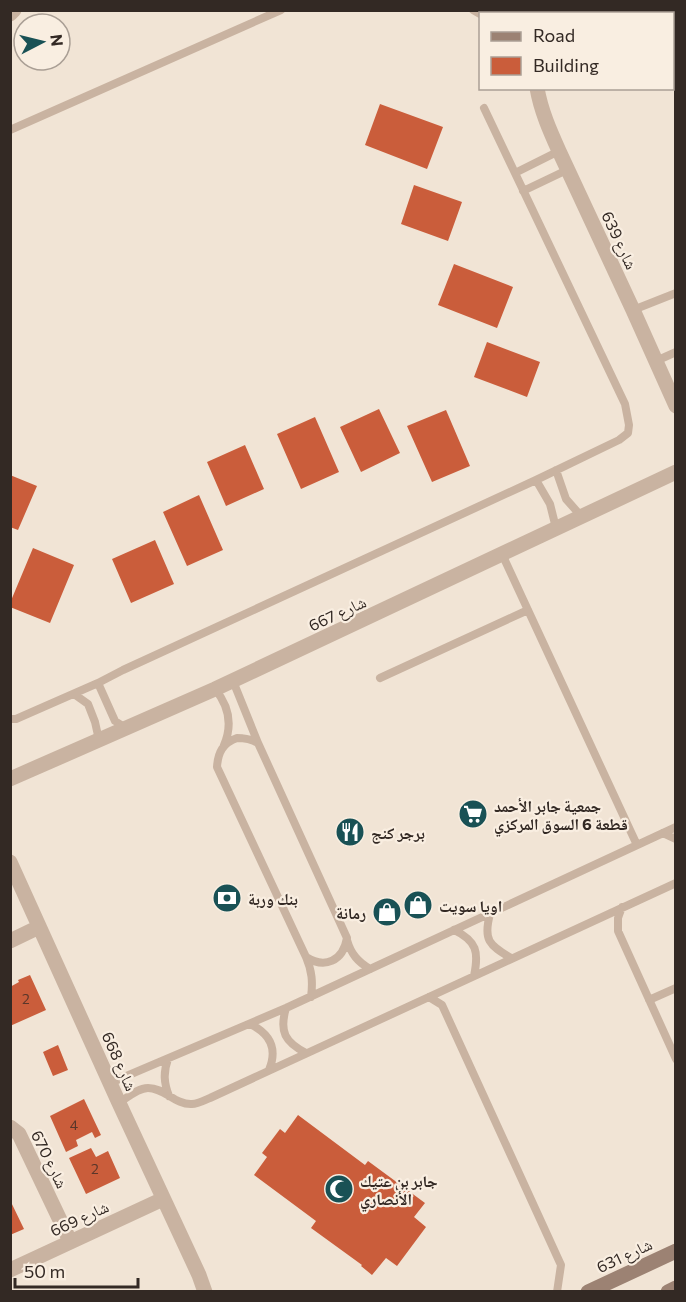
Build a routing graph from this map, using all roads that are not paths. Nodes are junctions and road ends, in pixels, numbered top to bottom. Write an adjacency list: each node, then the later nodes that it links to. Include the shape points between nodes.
1 (14, 10): 3 (street)
2 (281, 10): 6 (lane)
3 (10, 14)
4 (537, 90): 7 (street, شارع 639)
5 (484, 108): 9 (lane)
6 (10, 130)
7 (558, 152): 8 (street, شارع 639); 9 (lane)
8 (567, 170): 10 (lane); 12 (street, شارع 639)
9 (515, 173): 10 (lane)
10 (523, 191): 16 (lane, via 625,404 629,425 628,433 619,440)
11 (675, 293): 12 (lane)
12 (633, 310): 14 (street, شارع 639)
13 (675, 352): 14 (lane)
14 (656, 361): 15 (street, شارع 639)
15 (675, 406)
16 (556, 470): 18 (lane); 19 (lane, via 566,499)
17 (675, 472): 19 (street, شارع 667)
18 (536, 480): 20 (lane, via 550,504); 25 (lane)
19 (581, 516): 20 (street, شارع 667)
20 (556, 528): 21 (street, شارع 667)
21 (502, 554): 22 (lane); 24 (street, شارع 667)
22 (528, 610): 23 (lane); 37 (lane)
23 (380, 678)
24 (233, 681): 26 (street, شارع 667); 31 (lane)
25 (98, 683): 27 (lane); 29 (lane, via 115,721)
26 (216, 689): 29 (street, شارع 667); 32 (lane, via 229,718)
27 (74, 694): 28 (lane, via 16,719); 30 (lane, via 88,704)
28 (10, 718)
29 (127, 729): 30 (street, شارع 667)
30 (99, 740): 33 (street, شارع 667)
31 (258, 743): 32 (lane, via 237,738); 44 (lane)
32 (224, 745): 46 (lane, via 217,767)
33 (10, 779)
34 (675, 827): 35 (lane)
35 (663, 833): 36 (lane); 37 (lane)
36 (675, 839)
37 (637, 845): 41 (lane)
38 (10, 862): 42 (street, شارع 668)
39 (675, 883): 40 (lane)
40 (622, 907): 47 (lane); 53 (lane, via 618,931)
41 (490, 914): 43 (lane); 47 (lane, via 486,928 489,942)
42 (39, 927): 45 (street); 60 (street, شارع 668)
43 (454, 930): 48 (lane); 49 (lane, via 471,941 476,950)
44 (346, 938): 46 (lane, via 343,952 332,961 318,963); 48 (lane, via 357,960)
45 (10, 941)
46 (306, 957): 51 (lane, via 312,976)
47 (511, 958): 49 (lane)
48 (370, 969): 51 (lane)
49 (474, 976): 52 (lane)
50 (675, 988): 53 (lane)
51 (311, 997): 54 (lane)
52 (429, 997): 56 (lane); 72 (lane, via 442,1005 561,1265)
53 (649, 1000): 58 (lane)
54 (286, 1008): 55 (lane); 56 (lane, via 282,1022 285,1035 294,1047)
55 (249, 1024): 57 (lane); 59 (lane, via 268,1036 273,1059)
56 (306, 1053): 59 (lane)
57 (168, 1059): 60 (lane); 61 (lane, via 164,1084)
58 (675, 1059)
59 (269, 1070): 61 (lane, via 193,1104)
60 (110, 1083): 62 (street, شارع 668)
61 (169, 1096): 62 (lane, via 148,1088)
62 (119, 1102): 64 (street, شارع 668)
63 (10, 1127): 65 (street, شارع 670, via 20,1134)
64 (163, 1199): 65 (street, شارع 669); 68 (street, شارع 668)
65 (70, 1241): 67 (street, شارع 669)
66 (675, 1251): 73 (main road, شارع 631)
67 (10, 1270)
68 (199, 1275): 70 (street, شارع 668); 71 (street, شارع 668)
69 (675, 1288): 74 (main road)
70 (205, 1292)
71 (214, 1292)
72 (557, 1292)
73 (588, 1292)
74 (669, 1292)

